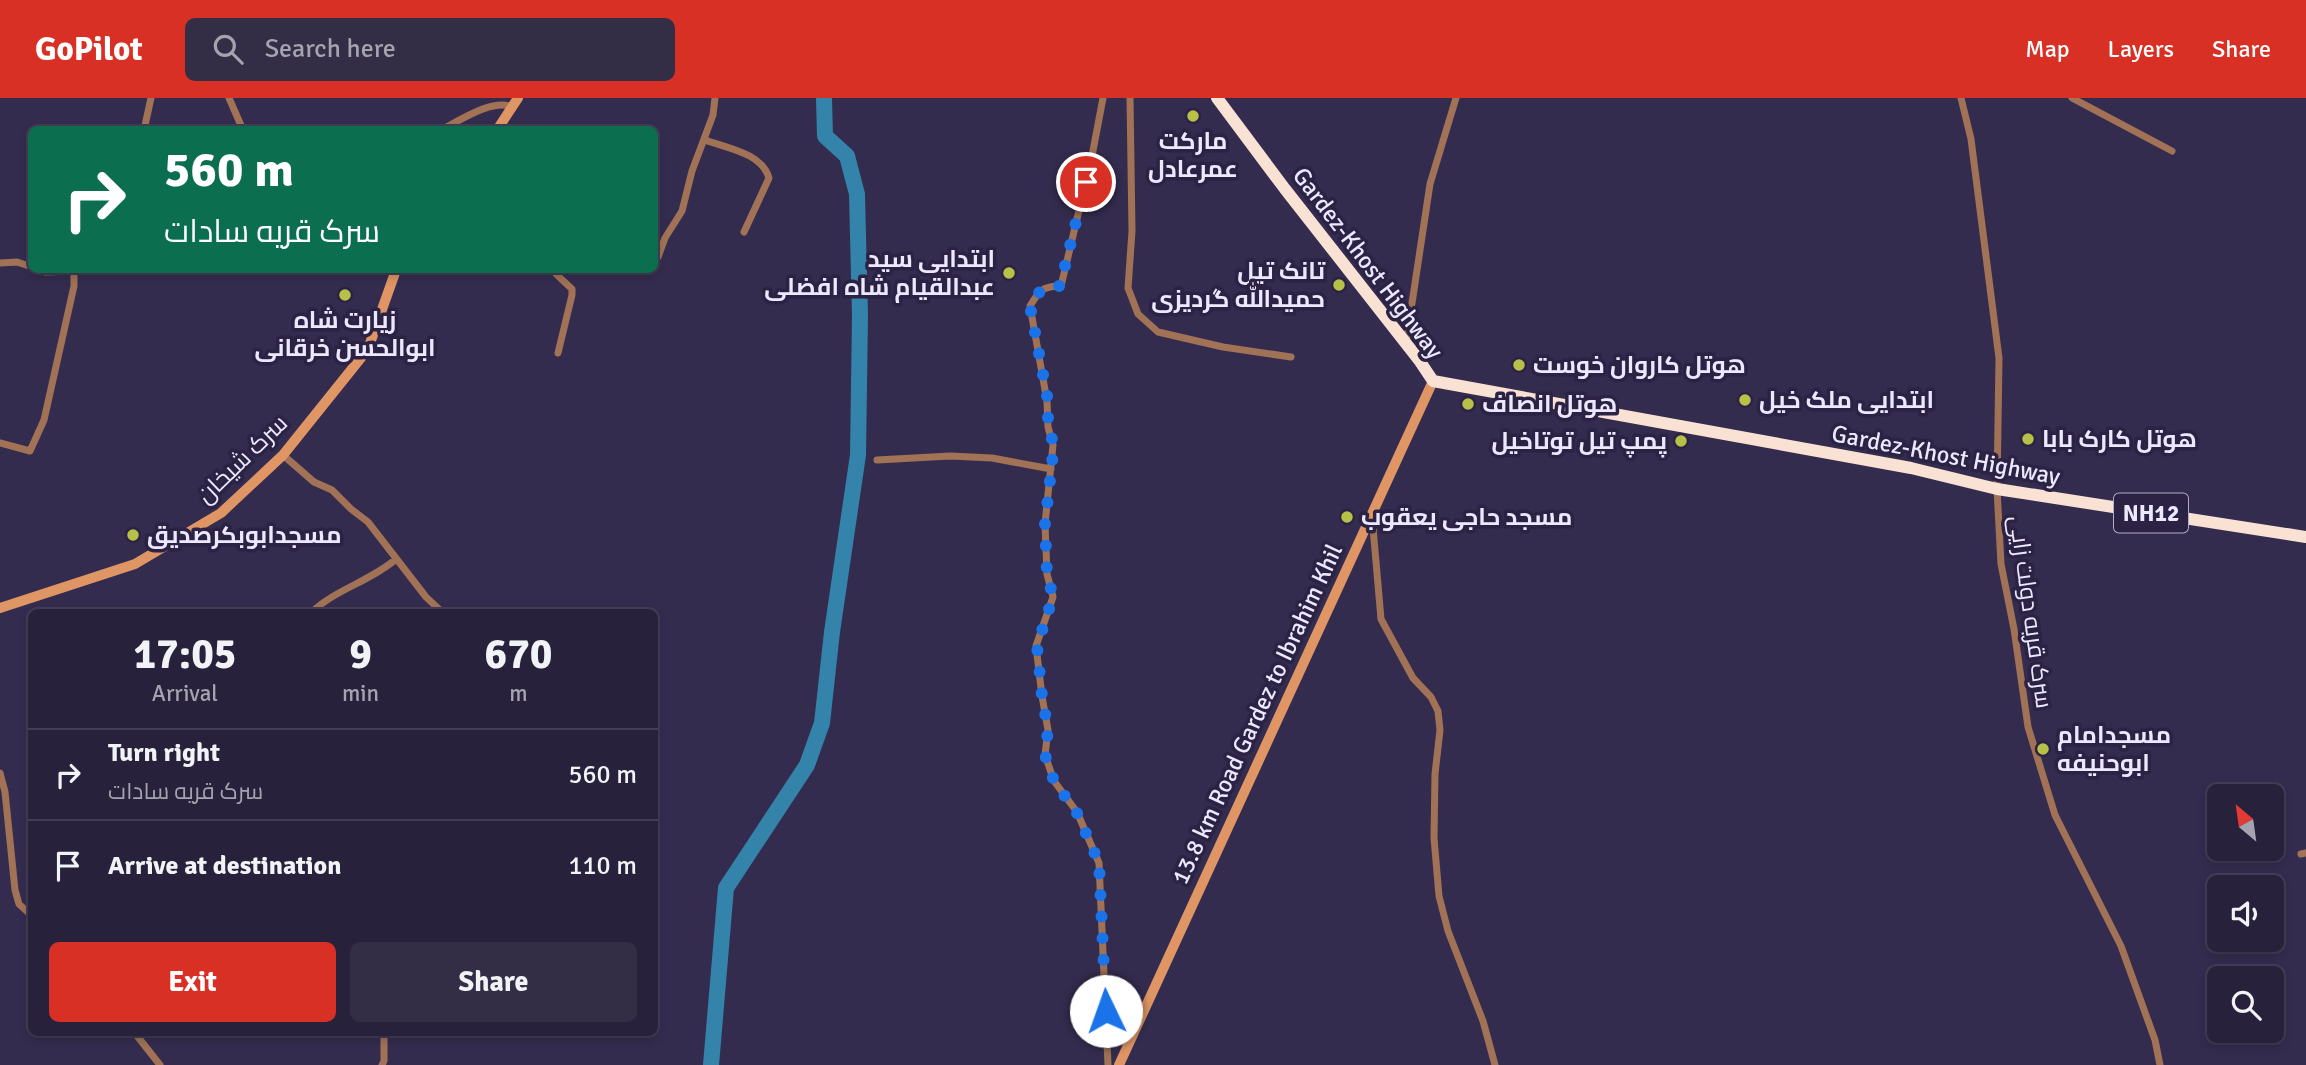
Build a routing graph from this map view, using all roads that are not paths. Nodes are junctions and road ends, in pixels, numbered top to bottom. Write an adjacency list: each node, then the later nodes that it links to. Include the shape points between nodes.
1 (151, 98): 11 (street)
2 (229, 98): 12 (street)
3 (715, 98): 15 (street)
4 (1103, 98): 31 (street, via 1060,286 1040,289 1030,306 1054,445)
5 (1129, 98): 26 (street, via 1132,231 1128,288 1138,314 1158,332)
6 (1217, 98): 24 (highway, Gardez-Khost Highway)
7 (1455, 98): 24 (street, via 1430,184)
8 (1961, 98): 32 (street, سرک قریه دولت زایی, via 1971,139 1999,358)
9 (2073, 98): 16 (street)
10 (515, 102): 13 (street, via 492,105); 14 (street)
11 (145, 126)
12 (241, 126)
13 (449, 126)
14 (500, 126)
15 (705, 140): 17 (street, via 758,160 769,173); 18 (street, via 681,211)
16 (2172, 150)
17 (744, 232)
18 (658, 257)
19 (0, 263): 20 (street)
20 (28, 266)
21 (74, 273): 28 (street, via 44,421 30,451)
22 (395, 273): 29 (street, سرک شیخان, via 368,349)
23 (556, 273): 25 (street, via 572,289)
24 (1406, 344): 27 (highway, Gardez-Khost Highway)
25 (558, 353)
26 (1291, 357)
27 (1433, 381): 32 (highway, Gardez-Khost Highway / NH12, via 1911,468); 33 (street, 13.8 km Road Gardez to Ibrahim Khil)
28 (0, 443)
29 (283, 455): 35 (street, via 368,522); 36 (street, سرک شیخان, via 221,513 135,564)
30 (877, 460): 31 (street, via 992,458)
31 (1051, 469): 45 (street, via 1046,557 1053,597 1037,646 1048,730 1045,755 1054,781 1077,813 1099,863)
32 (1997, 489): 34 (highway, Gardez-Khost Highway / NH12); 48 (street, سرک قریه دولت زایی, via 2001,565 2028,727 2054,815 2121,946)
33 (1372, 513): 46 (street, 13.8 km Road Gardez to Ibrahim Khil); 47 (street, via 1381,619 1413,678 1438,711 1434,838 1439,896)
34 (2306, 537)
35 (397, 559): 37 (street); 38 (street)
36 (0, 608)
37 (315, 609)
38 (439, 609)
39 (0, 773): 40 (street, via 15,890 19,904)
40 (28, 912)
41 (137, 1036): 43 (street)
42 (384, 1036): 44 (street)
43 (160, 1065)
44 (382, 1065)
45 (1108, 1065)
46 (1119, 1065)
47 (1494, 1065)
48 (2160, 1065)

